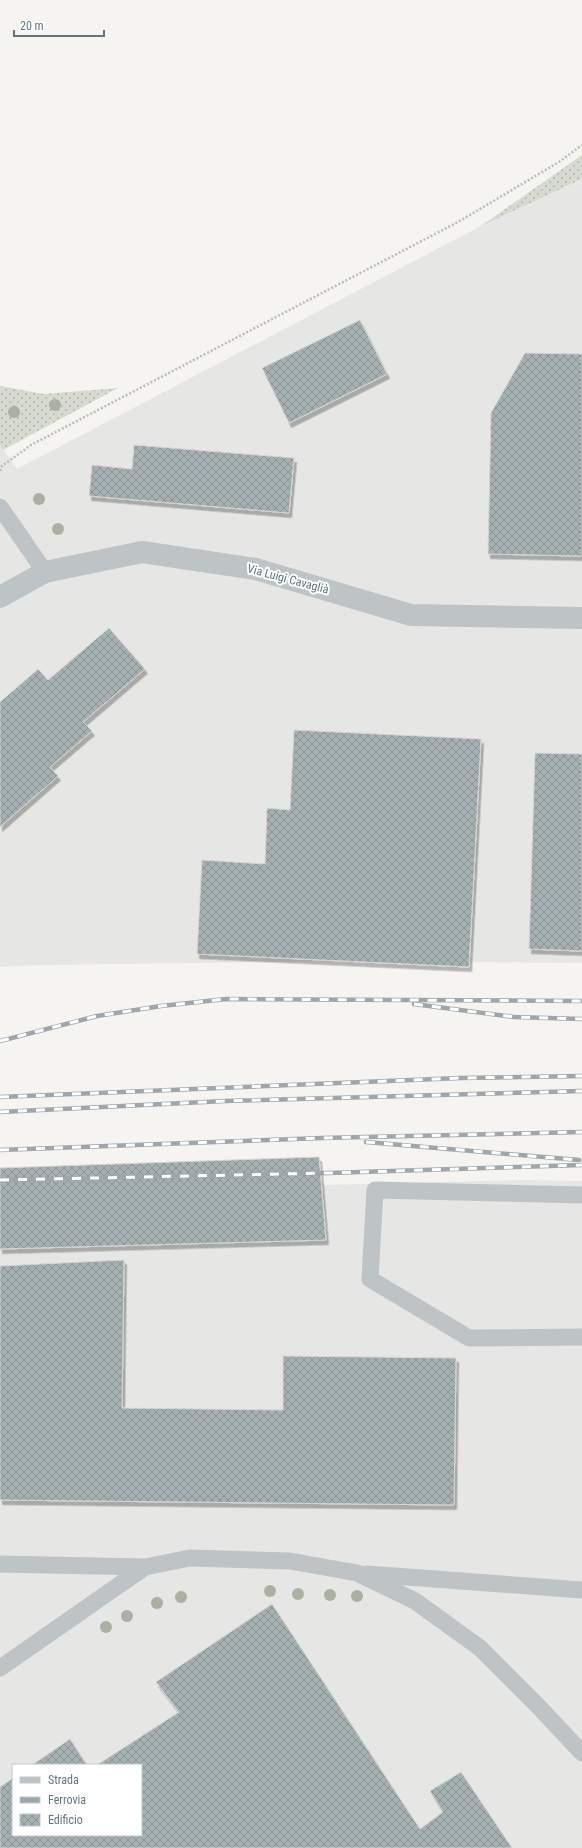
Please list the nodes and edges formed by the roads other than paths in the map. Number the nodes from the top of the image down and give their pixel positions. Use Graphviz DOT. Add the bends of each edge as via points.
graph roads {
  1 [pos="0,506"];
  2 [pos="45,572"];
  3 [pos="0,597"];
  4 [pos="582,618"];
  5 [pos="582,1195"];
  6 [pos="582,1337"];
  7 [pos="0,1564"];
  8 [pos="145,1568"];
  9 [pos="357,1573"];
  10 [pos="582,1590"];
  11 [pos="0,1668"];
  12 [pos="582,1753"];
  1 -- 2 [label="lane"];
  2 -- 3 [label="street, Via Luigi Cavaglià"];
  2 -- 4 [label="street, Via Luigi Cavaglià" via="142,552 256,569 411,615"];
  5 -- 6 [label="lane" via="375,1190 370,1279 469,1338"];
  7 -- 8 [label="lane"];
  8 -- 9 [label="lane" via="198,1558 290,1561"];
  8 -- 11 [label="lane"];
  9 -- 10 [label="lane"];
  9 -- 12 [label="lane" via="415,1601 480,1648"];
}
